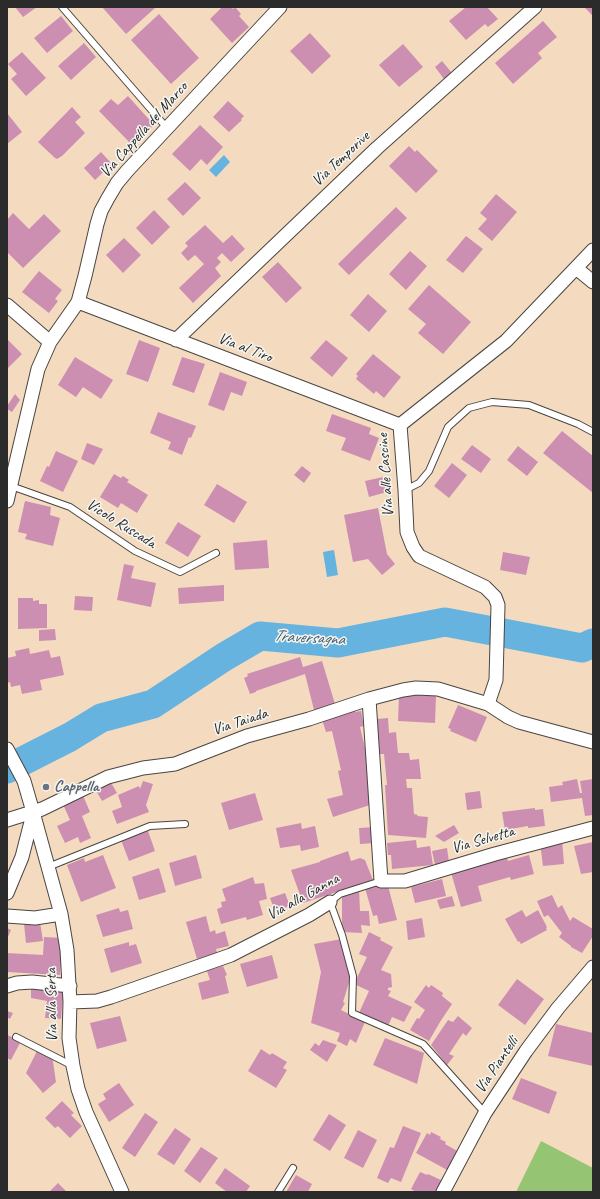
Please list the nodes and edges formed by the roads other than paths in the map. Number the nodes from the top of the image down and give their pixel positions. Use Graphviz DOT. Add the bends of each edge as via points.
graph roads {
  1 [pos="62,7"];
  2 [pos="280,7"];
  3 [pos="535,7"];
  4 [pos="167,128"];
  5 [pos="593,250"];
  6 [pos="576,268"];
  7 [pos="593,282"];
  8 [pos="78,302"];
  9 [pos="7,305"];
  10 [pos="176,340"];
  11 [pos="50,342"];
  12 [pos="400,425"];
  13 [pos="593,432"];
  14 [pos="11,486"];
  15 [pos="405,490"];
  16 [pos="7,501"];
  17 [pos="216,553"];
  18 [pos="369,699"];
  19 [pos="488,704"];
  20 [pos="593,742"];
  21 [pos="7,749"];
  22 [pos="33,812"];
  23 [pos="7,820"];
  24 [pos="185,824"];
  25 [pos="593,828"];
  26 [pos="48,868"];
  27 [pos="381,881"];
  28 [pos="7,893"];
  29 [pos="330,902"];
  30 [pos="61,914"];
  31 [pos="7,916"];
  32 [pos="593,967"];
  33 [pos="7,986"];
  34 [pos="70,986"];
  35 [pos="70,1002"];
  36 [pos="16,1037"];
  37 [pos="73,1066"];
  38 [pos="485,1113"];
  39 [pos="294,1168"];
  40 [pos="122,1192"];
  41 [pos="278,1192"];
  42 [pos="443,1192"];
  1 -- 4 [label="lane"];
  2 -- 4 [label="street, Via Cappella del Marco"];
  3 -- 10 [label="street, Via Temporive" via="377,148"];
  4 -- 8 [label="street, Via Cappella del Marco" via="117,184 101,211"];
  5 -- 6 [label="street, Via alle Cascine"];
  6 -- 7 [label="street"];
  6 -- 12 [label="street, Via alle Cascine" via="506,342"];
  8 -- 10 [label="street, Via al Tiro"];
  8 -- 11 [label="street, Via Cappella del Marco"];
  9 -- 11 [label="street"];
  10 -- 12 [label="street, Via al Tiro"];
  11 -- 14 [label="street, Via Cappella del Marco" via="40,361"];
  12 -- 15 [label="street, Via alle Cascine"];
  13 -- 15 [label="lane" via="530,405 492,402 470,408 448,427 429,471 419,483"];
  14 -- 16 [label="street, Via Cappella del Marco"];
  14 -- 17 [label="lane, Vicolo Ruscada" via="70,507 135,550 180,572"];
  15 -- 19 [label="street, Via alle Cascine" via="407,532 419,556 485,587 495,597 498,605 496,680"];
  18 -- 19 [label="street, Via Taiada" via="403,690 438,688"];
  18 -- 22 [label="street, Via Taiada" via="247,736 175,764 143,768 108,777"];
  18 -- 27 [label="street"];
  19 -- 20 [label="street, Via Taiada" via="519,722"];
  21 -- 22 [label="street, Via alla Serta" via="24,782"];
  22 -- 23 [label="street, Via Taiada"];
  22 -- 26 [label="street, Via alla Serta"];
  22 -- 28 [label="street" via="22,857"];
  24 -- 26 [label="lane" via="150,826"];
  25 -- 27 [label="street, Via Selvetta" via="405,881"];
  26 -- 30 [label="street, Via alla Serta"];
  27 -- 29 [label="lane, Via alla Ganna" via="340,894"];
  29 -- 35 [label="street, Via alla Ganna" via="231,955 98,1001"];
  29 -- 38 [label="lane" via="353,976 352,1013 423,1044"];
  30 -- 31 [label="street" via="35,918"];
  30 -- 34 [label="street, Via alla Serta"];
  32 -- 38 [label="street, Via Piantelli" via="526,1051"];
  33 -- 34 [label="street" via="32,982"];
  34 -- 35 [label="street, Via alla Serta"];
  35 -- 37 [label="street, Via alla Serta" via="69,1038"];
  36 -- 37 [label="lane"];
  37 -- 40 [label="street, Via alla Serta" via="86,1112"];
  38 -- 42 [label="street, Via Piantelli"];
  39 -- 41 [label="lane"];
}
